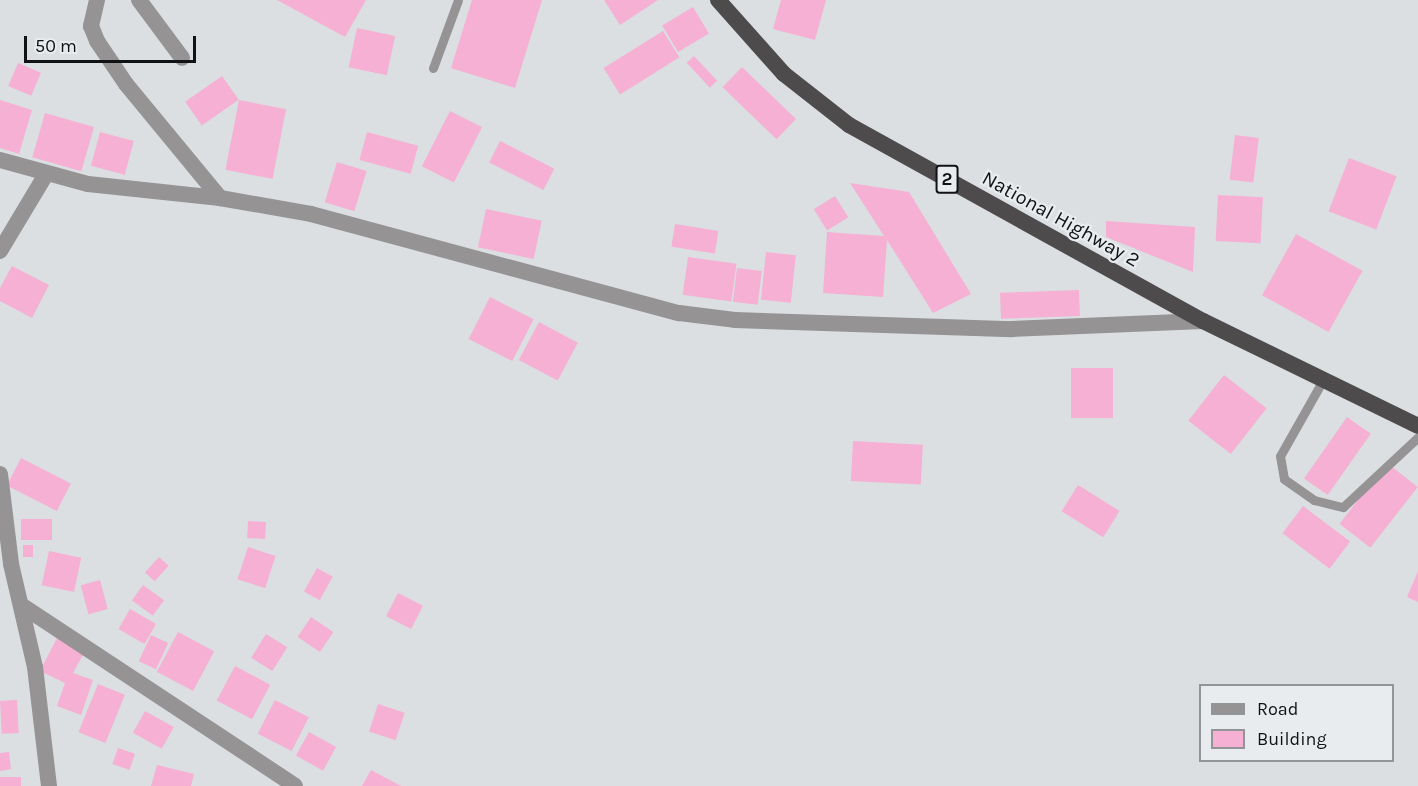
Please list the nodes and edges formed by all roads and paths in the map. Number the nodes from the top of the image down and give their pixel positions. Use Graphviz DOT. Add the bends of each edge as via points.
graph roads {
  1 [pos="97,0"];
  2 [pos="139,0"];
  3 [pos="458,0"];
  4 [pos="718,0"];
  5 [pos="182,58"];
  6 [pos="433,68"];
  7 [pos="0,160"];
  8 [pos="46,174"];
  9 [pos="220,198"];
  10 [pos="0,251"];
  11 [pos="1203,321"];
  12 [pos="1323,380"];
  13 [pos="1418,426"];
  14 [pos="1418,437"];
  15 [pos="0,474"];
  16 [pos="3,522"];
  17 [pos="21,605"];
  18 [pos="49,786"];
  19 [pos="295,786"];
  1 -- 9 [label="street" via="91,26 97,41 126,84"];
  2 -- 5 [label="street"];
  3 -- 6 [label="lane"];
  4 -- 11 [label="highway, National Highway 2 / 2" via="784,74 849,125"];
  7 -- 8 [label="street"];
  8 -- 9 [label="street" via="88,184"];
  8 -- 10 [label="street"];
  9 -- 11 [label="street" via="311,214 679,313 735,320 1012,329"];
  11 -- 12 [label="highway, National Highway 2 / 2"];
  12 -- 13 [label="highway, National Highway 2 / 2"];
  12 -- 14 [label="lane" via="1280,456 1284,479 1314,500 1343,507"];
  15 -- 16 [label="street"];
  16 -- 17 [label="street"];
  17 -- 18 [label="street" via="35,667"];
  17 -- 19 [label="street"];
}
